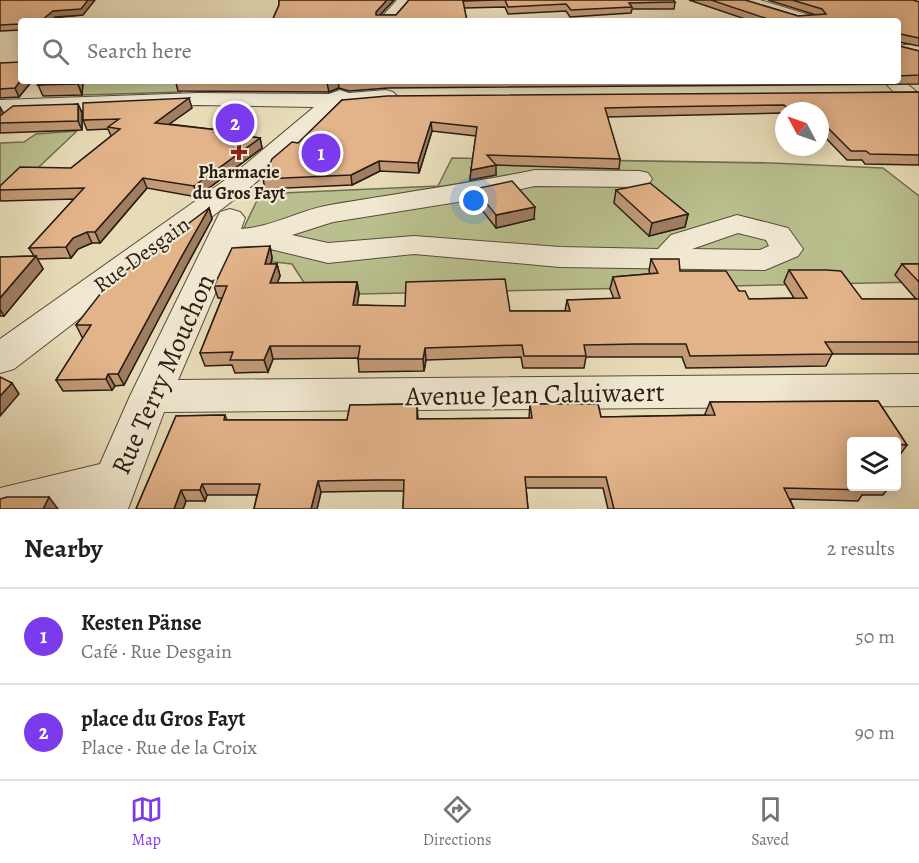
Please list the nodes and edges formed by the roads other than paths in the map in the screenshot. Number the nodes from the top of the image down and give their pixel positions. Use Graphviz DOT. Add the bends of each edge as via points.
graph roads {
  1 [pos="405,0"];
  2 [pos="744,0"];
  3 [pos="389,18"];
  4 [pos="803,18"];
  5 [pos="350,84"];
  6 [pos="411,96"];
  7 [pos="336,101"];
  8 [pos="0,107"];
  9 [pos="244,179"];
  10 [pos="639,179"];
  11 [pos="394,203"];
  12 [pos="241,238"];
  13 [pos="414,245"];
  14 [pos="667,258"];
  15 [pos="0,359"];
  16 [pos="919,390"];
  17 [pos="150,396"];
  18 [pos="110,495"];
  19 [pos="5,509"];
  1 -- 3 [label="street"];
  2 -- 4 [label="street"];
  5 -- 7 [label="street, Rue Desgain"];
  6 -- 7 [label="street"];
  7 -- 8 [label="street" via="198,99"];
  7 -- 9 [label="street, Rue Desgain"];
  9 -- 12 [label="street, Rue Terry Mouchon"];
  9 -- 15 [label="street, Rue Desgain"];
  10 -- 11 [label="street" via="535,178"];
  11 -- 12 [label="street" via="328,214"];
  11 -- 13 [label="street"];
  12 -- 13 [label="street" via="327,253"];
  12 -- 17 [label="street, Rue Terry Mouchon"];
  13 -- 14 [label="street" via="560,257"];
  16 -- 17 [label="street, Avenue Jean Caluiwaert"];
  17 -- 18 [label="street, Rue Terry Mouchon"];
  18 -- 19 [label="street"];
}
